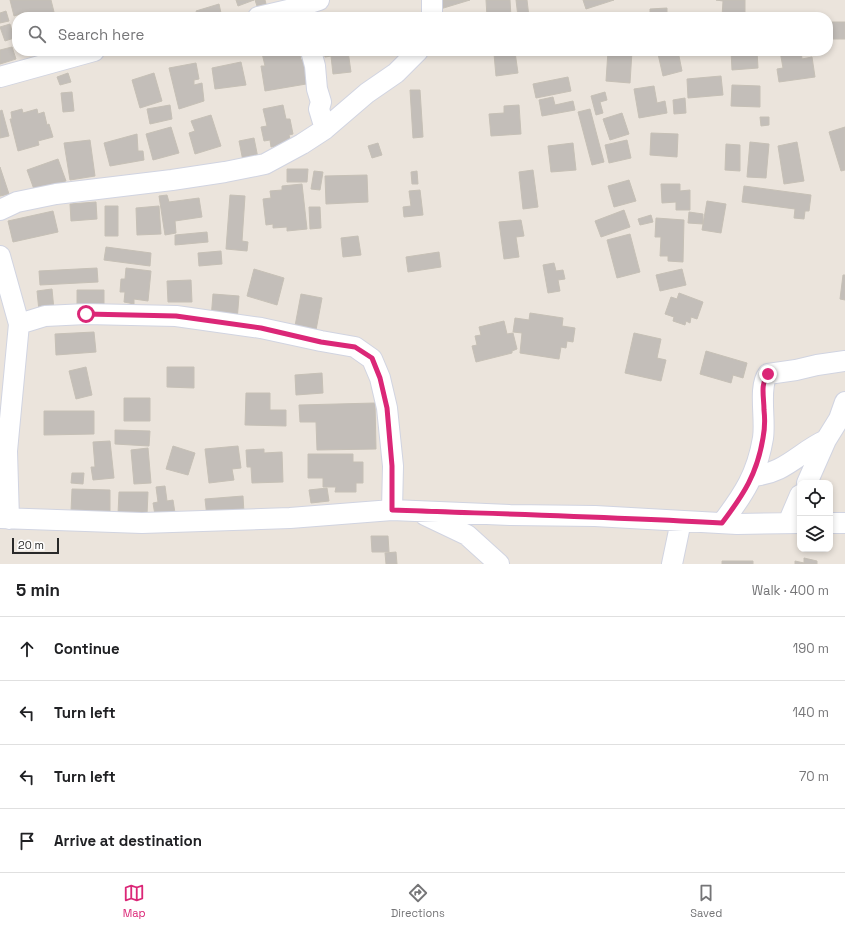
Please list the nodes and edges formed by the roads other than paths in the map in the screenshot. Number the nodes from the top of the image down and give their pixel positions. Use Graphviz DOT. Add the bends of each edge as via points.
graph roads {
  1 [pos="320,0"];
  2 [pos="432,0"];
  3 [pos="296,12"];
  4 [pos="432,12"];
  5 [pos="76,56"];
  6 [pos="312,56"];
  7 [pos="413,56"];
  8 [pos="0,77"];
  9 [pos="325,129"];
  10 [pos="0,210"];
  11 [pos="0,256"];
  12 [pos="20,324"];
  13 [pos="845,361"];
  14 [pos="845,402"];
  15 [pos="826,440"];
  16 [pos="752,476"];
  17 [pos="808,480"];
  18 [pos="797,509"];
  19 [pos="392,510"];
  20 [pos="416,511"];
  21 [pos="4,518"];
  22 [pos="680,520"];
  23 [pos="722,523"];
  24 [pos="794,523"];
  25 [pos="833,523"];
  26 [pos="845,523"];
  27 [pos="499,564"];
  28 [pos="672,564"];
  1 -- 3 [label="street"];
  2 -- 4 [label="street"];
  5 -- 8 [label="street"];
  6 -- 9 [label="street" via="321,102 319,109"];
  7 -- 9 [label="street" via="396,73 367,93"];
  9 -- 10 [label="street" via="265,164 172,180 56,194 17,202"];
  11 -- 12 [label="street"];
  12 -- 19 [label="street" via="45,316 176,316 261,328 355,347 372,358 387,408 392,466"];
  12 -- 21 [label="street" via="7,452"];
  13 -- 16 [label="street" via="768,374 763,387 763,438"];
  14 -- 15 [label="street" via="839,419"];
  15 -- 16 [label="street" via="810,447 786,466 764,475"];
  15 -- 17 [label="street"];
  16 -- 23 [label="street" via="741,497"];
  18 -- 24 [label="street"];
  19 -- 20 [label="street"];
  19 -- 21 [label="street" via="290,518 142,523"];
  20 -- 22 [label="street"];
  20 -- 27 [label="street" via="467,535"];
  22 -- 23 [label="street"];
  22 -- 28 [label="street"];
  23 -- 24 [label="street"];
  25 -- 26 [label="street"];
}
